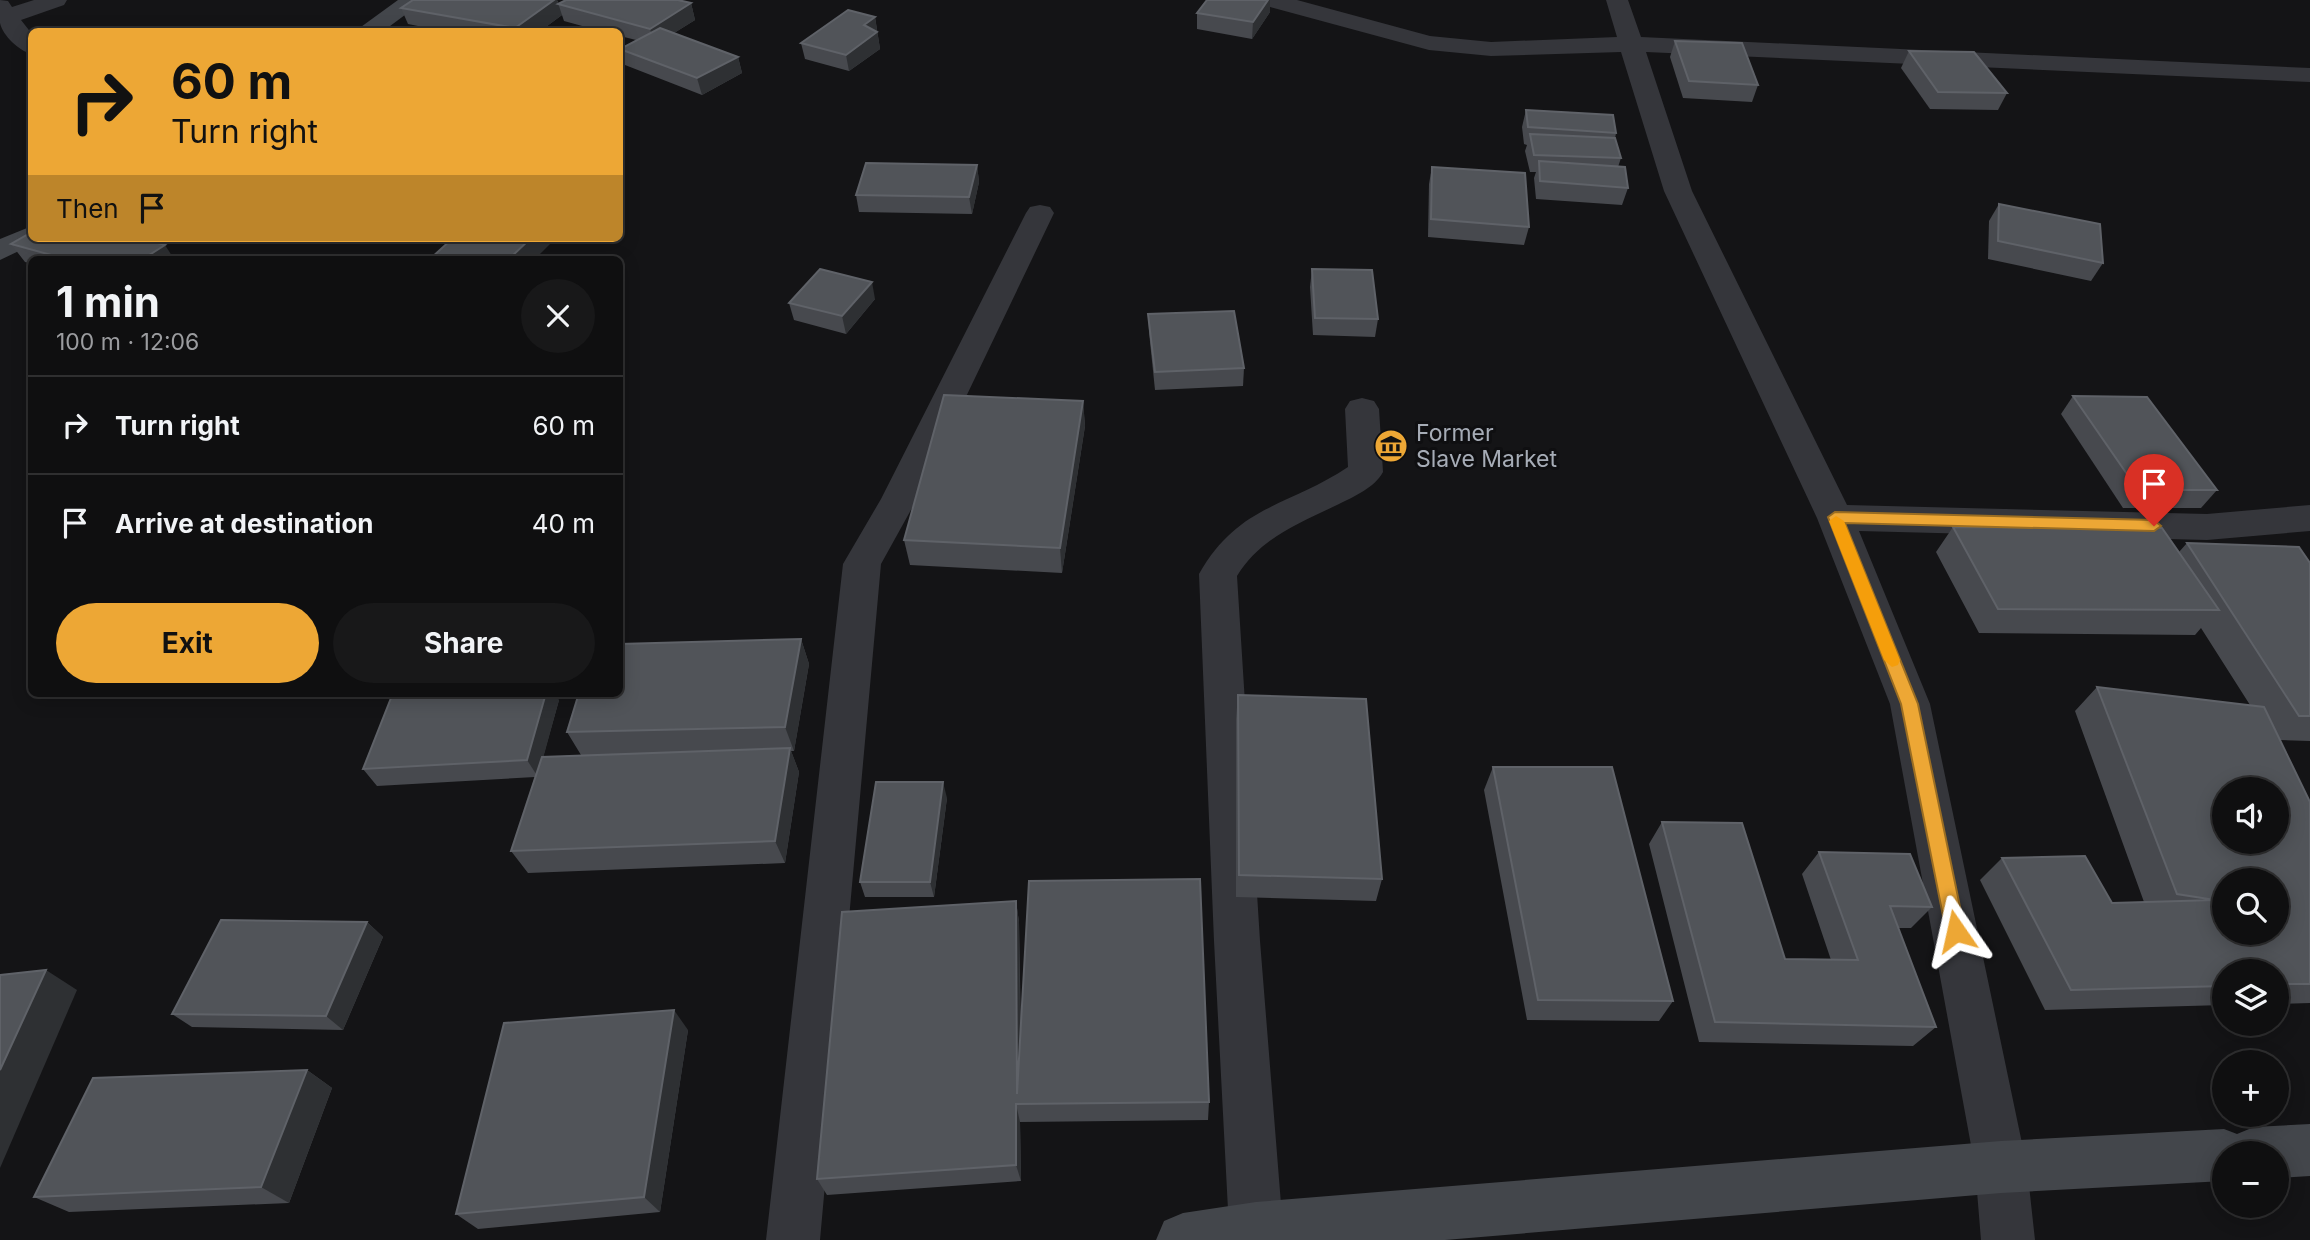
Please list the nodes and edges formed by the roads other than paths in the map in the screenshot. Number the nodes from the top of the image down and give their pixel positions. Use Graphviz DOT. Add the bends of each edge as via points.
graph roads {
  1 [pos="56,0"];
  2 [pos="414,0"];
  3 [pos="1271,0"];
  4 [pos="1617,0"];
  5 [pos="4,12"];
  6 [pos="371,28"];
  7 [pos="28,43"];
  8 [pos="1633,44"];
  9 [pos="2310,75"];
  10 [pos="1040,213"];
  11 [pos="28,236"];
  12 [pos="0,251"];
  13 [pos="1362,409"];
  14 [pos="1835,517"];
  15 [pos="2310,518"];
  16 [pos="2310,1150"];
  17 [pos="2289,1151"];
  18 [pos="2212,1156"];
  19 [pos="2001,1167"];
  20 [pos="1256,1229"];
  21 [pos="793,1240"];
  22 [pos="1183,1240"];
  23 [pos="2007,1240"];
  1 -- 5 [label="street"];
  2 -- 6 [label="street"];
  3 -- 8 [label="street" via="1429,43 1491,49"];
  4 -- 8 [label="street"];
  5 -- 7 [label="street"];
  8 -- 9 [label="street"];
  8 -- 14 [label="street" via="1678,191"];
  10 -- 21 [label="street" via="899,499 862,564"];
  11 -- 12 [label="street"];
  13 -- 20 [label="street" via="1366,472 1345,488 1244,540 1218,575"];
  14 -- 15 [label="street" via="2207,527"];
  14 -- 19 [label="street" via="1909,704"];
  16 -- 17 [label="street"];
  18 -- 19 [label="street"];
  19 -- 20 [label="street"];
  19 -- 23 [label="street"];
  20 -- 22 [label="street"];
}
